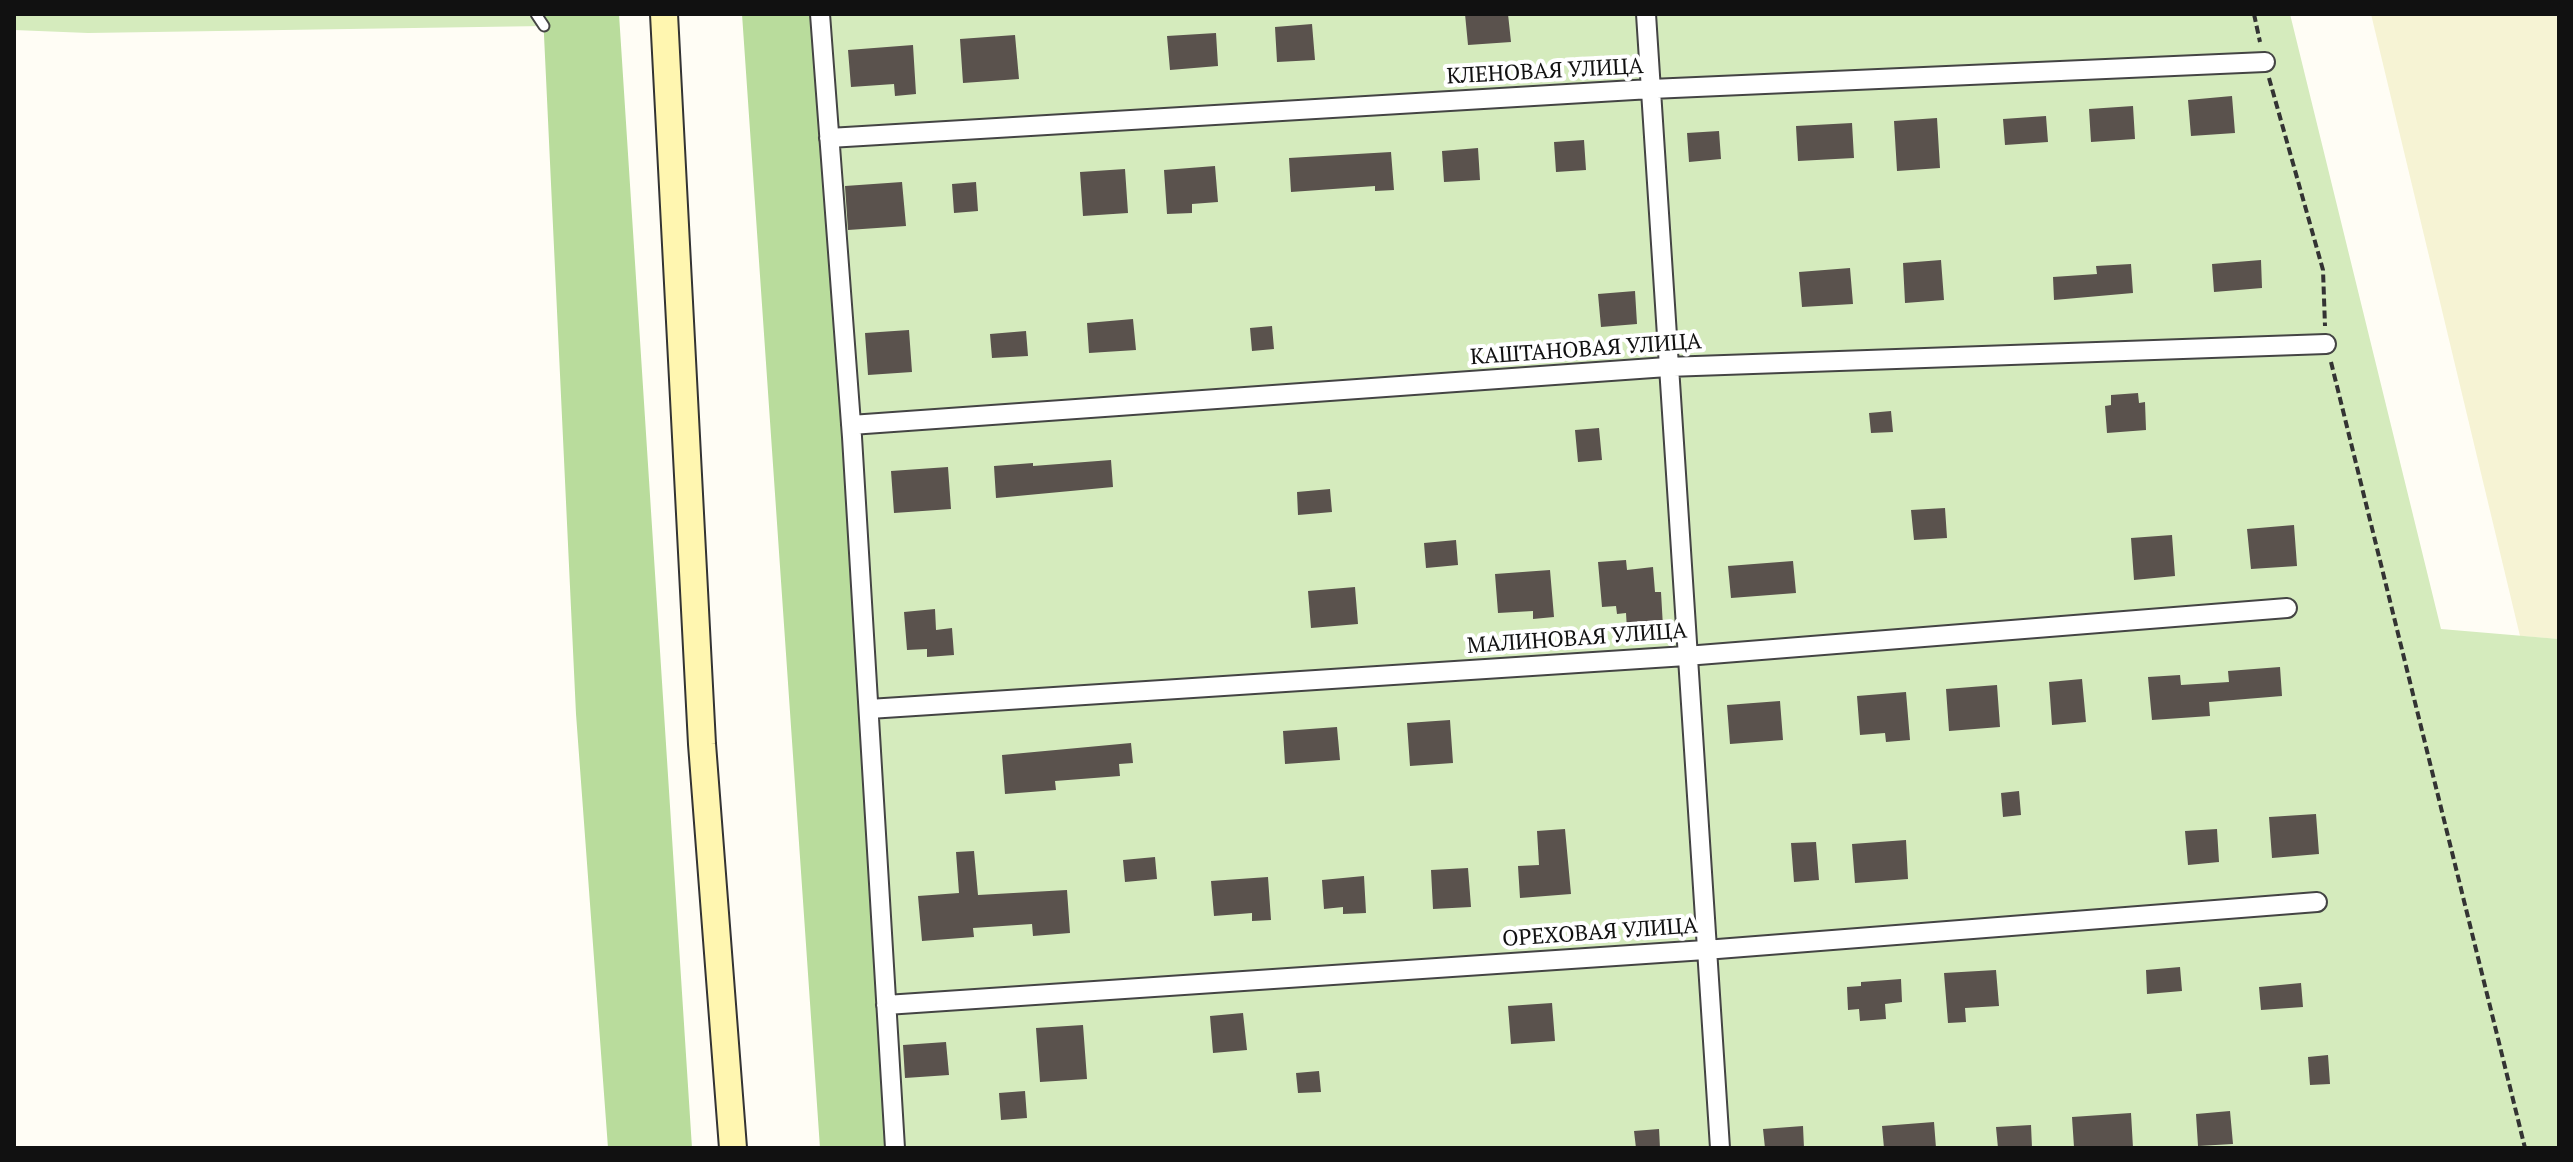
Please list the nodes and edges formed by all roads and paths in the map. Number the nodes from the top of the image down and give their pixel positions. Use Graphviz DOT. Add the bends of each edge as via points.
graph roads {
  1 [pos="536,14"];
  2 [pos="664,14"];
  3 [pos="820,14"];
  4 [pos="1646,14"];
  5 [pos="2254,14"];
  6 [pos="544,26"];
  7 [pos="2265,62"];
  8 [pos="1651,89"];
  9 [pos="829,138"];
  10 [pos="2326,344"];
  11 [pos="1667,367"];
  12 [pos="851,425"];
  13 [pos="2287,608"];
  14 [pos="1686,656"];
  15 [pos="869,709"];
  16 [pos="2317,902"];
  17 [pos="1705,950"];
  18 [pos="886,1005"];
  19 [pos="733,1148"];
  20 [pos="895,1148"];
  21 [pos="1720,1148"];
  22 [pos="2525,1148"];
  1 -- 6 [label="lane"];
  2 -- 19 [label="street" via="702,744"];
  3 -- 9 [label="street"];
  4 -- 8 [label="street"];
  5 -- 7 [label="path"];
  7 -- 8 [label="street, КЛЕНОВАЯ УЛИЦА"];
  7 -- 10 [label="path" via="2323,270"];
  8 -- 9 [label="street, КЛЕНОВАЯ УЛИЦА"];
  8 -- 11 [label="street"];
  9 -- 12 [label="street"];
  10 -- 11 [label="street, КАШТАНОВАЯ УЛИЦА"];
  10 -- 22 [label="path"];
  11 -- 12 [label="street, КАШТАНОВАЯ УЛИЦА"];
  11 -- 14 [label="street"];
  12 -- 15 [label="street"];
  13 -- 14 [label="street, МАЛИНОВАЯ УЛИЦА"];
  14 -- 15 [label="street, МАЛИНОВАЯ УЛИЦА"];
  14 -- 17 [label="street"];
  15 -- 18 [label="street"];
  16 -- 17 [label="street, ОРЕХОВАЯ УЛИЦА"];
  17 -- 18 [label="street, ОРЕХОВАЯ УЛИЦА"];
  17 -- 21 [label="street"];
  18 -- 20 [label="street"];
}
